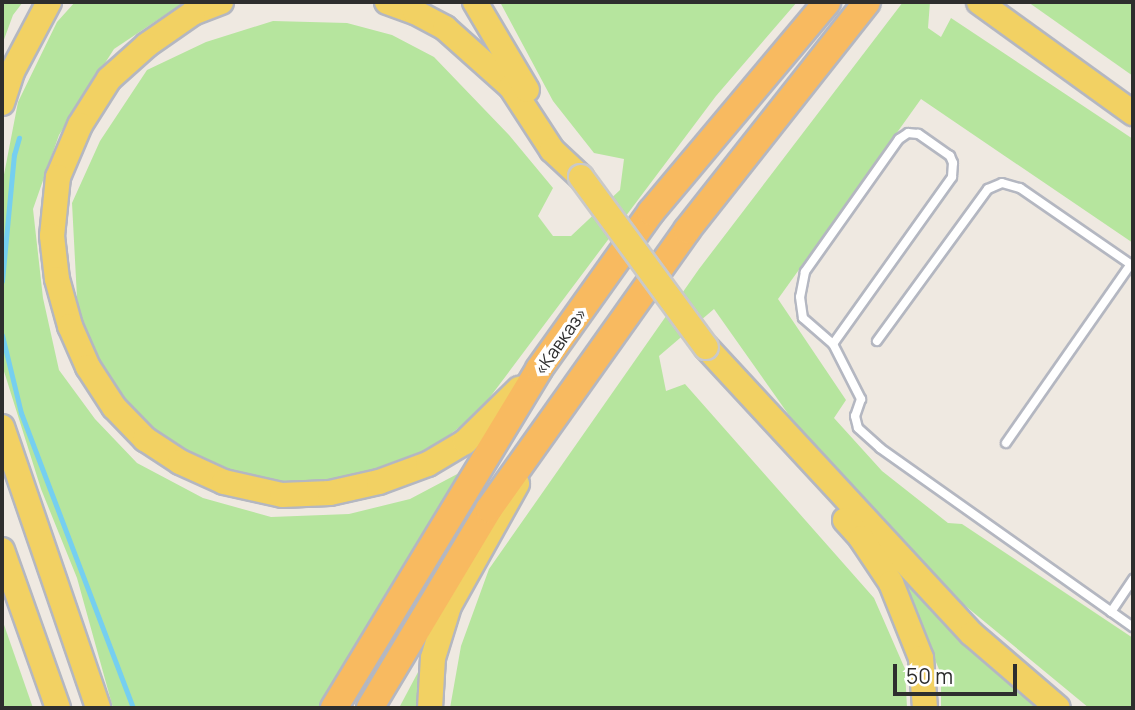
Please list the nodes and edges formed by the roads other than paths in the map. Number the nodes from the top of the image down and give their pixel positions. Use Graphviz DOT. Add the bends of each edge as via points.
graph roads {
  1 [pos="49,2"];
  2 [pos="221,2"];
  3 [pos="387,2"];
  4 [pos="475,2"];
  5 [pos="827,2"];
  6 [pos="867,2"];
  7 [pos="979,2"];
  8 [pos="2,103"];
  9 [pos="1133,113"];
  10 [pos="581,177"];
  11 [pos="1132,265"];
  12 [pos="877,341"];
  13 [pos="833,344"];
  14 [pos="539,369"];
  15 [pos="741,387"];
  16 [pos="2,427"];
  17 [pos="1006,443"];
  18 [pos="537,444"];
  19 [pos="2,550"];
  20 [pos="1133,579"];
  21 [pos="1111,612"];
  22 [pos="1133,627"];
  23 [pos="58,708"];
  24 [pos="98,708"];
  25 [pos="334,708"];
  26 [pos="370,708"];
  27 [pos="430,708"];
  28 [pos="925,708"];
  29 [pos="1058,708"];
  1 -- 8 [label="main road" via="12,72"];
  2 -- 14 [label="main road" via="193,13 147,45 110,79 80,125 58,177 52,236 57,279 88,367 114,407 145,439 224,482 282,495 330,493 428,464 481,427"];
  3 -- 10 [label="main road" via="445,28 511,87 552,150"];
  4 -- 10 [label="main road"];
  5 -- 14 [label="highway, «Кавказ»" via="651,212"];
  6 -- 18 [label="highway" via="687,230"];
  7 -- 9 [label="main road"];
  10 -- 15 [label="main road, bridge" via="706,347"];
  11 -- 12 [label="lane" via="1020,188 1002,183 988,189"];
  11 -- 17 [label="lane"];
  13 -- 13 [label="lane" via="803,318 800,297 805,272 899,139 918,134 950,156 952,177"];
  13 -- 21 [label="lane" via="861,399 855,416 858,428"];
  14 -- 25 [label="highway, «Кавказ»"];
  15 -- 28 [label="main road" via="762,428 861,538 891,583 921,658"];
  15 -- 29 [label="main road" via="972,634"];
  16 -- 24 [label="main road"];
  18 -- 26 [label="highway" via="489,509"];
  18 -- 27 [label="main road" via="449,606 433,658"];
  19 -- 23 [label="main road"];
  20 -- 21 [label="lane"];
  21 -- 22 [label="lane"];
}
